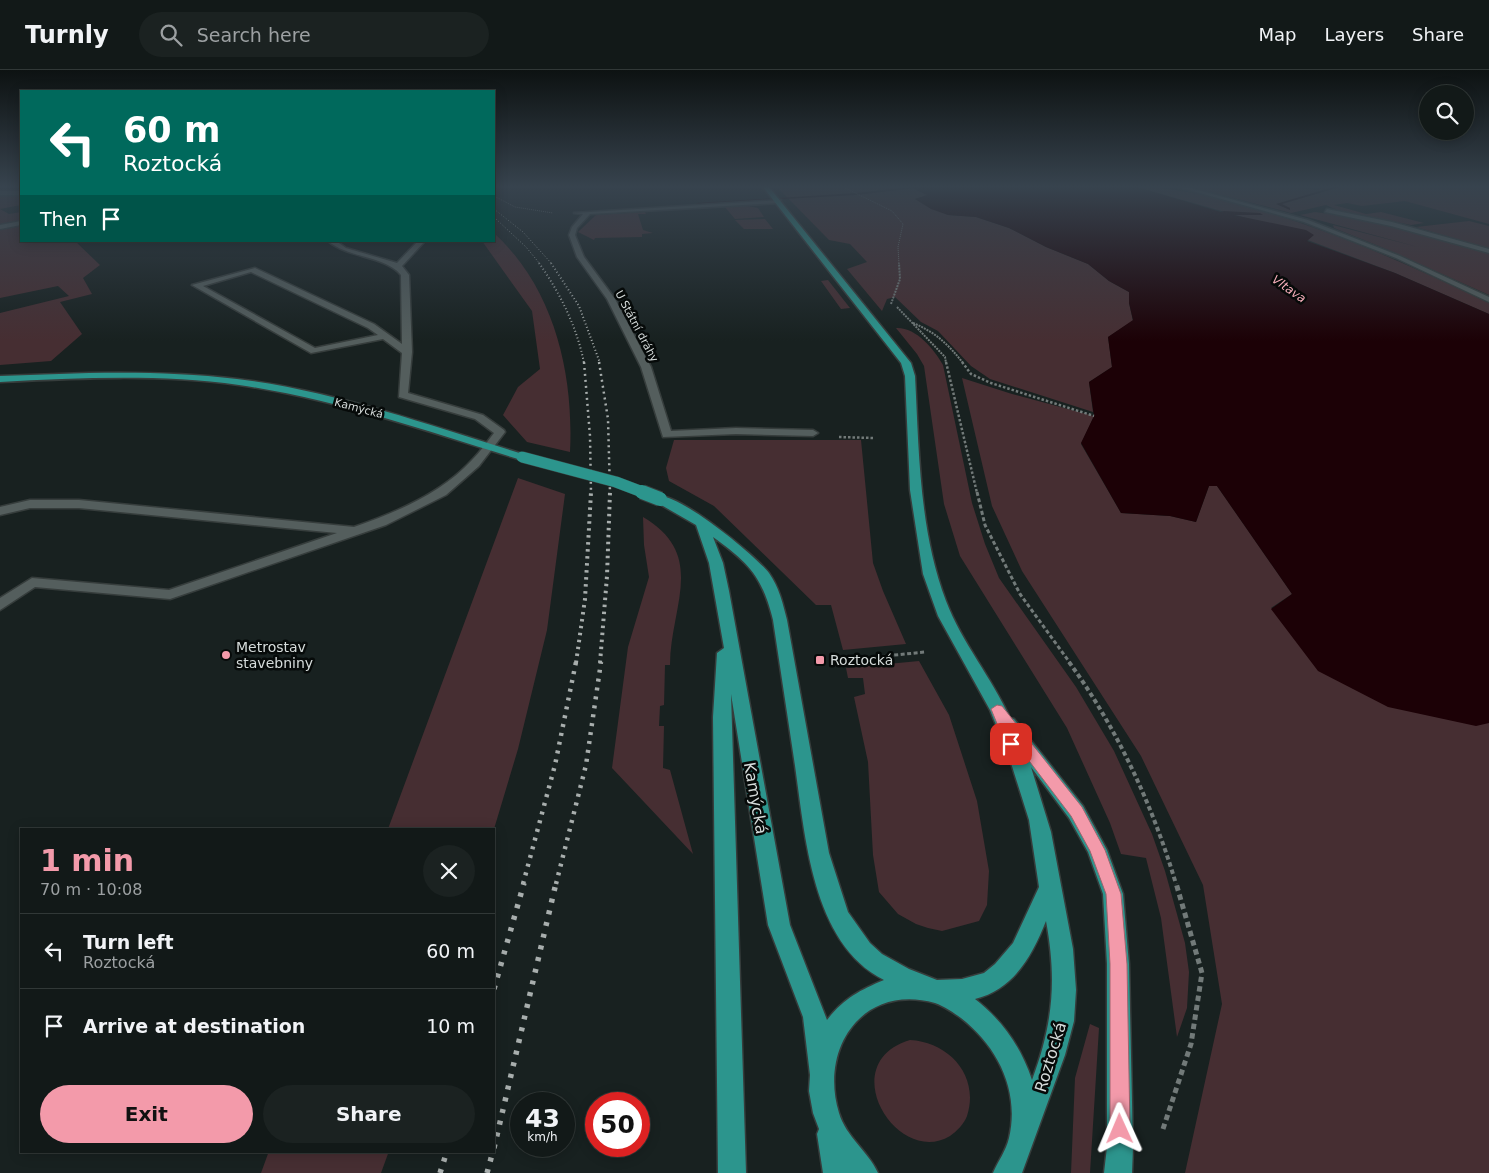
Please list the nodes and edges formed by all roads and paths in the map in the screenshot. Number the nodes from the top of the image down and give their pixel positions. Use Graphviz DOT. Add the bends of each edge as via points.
graph roads {
  1 [pos="574,238"];
  2 [pos="808,238"];
  3 [pos="900,238"];
  4 [pos="1351,238"];
  5 [pos="1444,238"];
  6 [pos="333,242"];
  7 [pos="421,242"];
  8 [pos="1489,251"];
  9 [pos="398,266"];
  10 [pos="1489,300"];
  11 [pos="911,322"];
  12 [pos="385,336"];
  13 [pos="407,352"];
  14 [pos="0,379"];
  15 [pos="1094,416"];
  16 [pos="813,433"];
  17 [pos="841,437"];
  18 [pos="873,438"];
  19 [pos="489,447"];
  20 [pos="0,511"];
  21 [pos="701,521"];
  22 [pos="356,530"];
  23 [pos="0,605"];
  24 [pos="727,621"];
  25 [pos="925,652"];
  26 [pos="836,661"];
  27 [pos="997,709"];
  28 [pos="1050,886"];
  29 [pos="932,991"];
  30 [pos="821,1072"];
  31 [pos="825,1108"];
  32 [pos="1163,1129"];
  33 [pos="1023,1138"];
  34 [pos="732,1173"];
  35 [pos="837,1173"];
  36 [pos="864,1173"];
  37 [pos="1007,1173"];
  38 [pos="1118,1173"];
  1 -- 16 [label="street, U Státní dráhy" via="582,257 611,299 646,367 667,435 736,431"];
  2 -- 27 [label="main road, Roztocká" via="906,363 910,376 920,523 928,563 939,601 959,646"];
  3 -- 11 [label="path" via="900,279 891,302"];
  4 -- 10 [label="street"];
  5 -- 8 [label="street"];
  6 -- 9 [label="street" via="344,249"];
  7 -- 9 [label="street"];
  9 -- 13 [label="street" via="405,275"];
  11 -- 15 [label="path" via="930,330 947,343 971,374 992,384"];
  11 -- 32 [label="path" via="945,357 985,525 1020,594 1095,697 1139,783 1172,872 1202,973 1191,1044"];
  12 -- 12 [label="street" via="314,351 196,285 252,270 371,326"];
  12 -- 13 [label="street"];
  13 -- 19 [label="street" via="403,395 479,417 500,432"];
  14 -- 19 [label="main road, Kamýcká" via="170,375 238,382 302,393 370,410"];
  17 -- 18 [label="path"];
  19 -- 21 [label="main road, Kamýcká, bridge" via="616,482 660,498"];
  19 -- 22 [label="street" via="475,464 442,492 381,522"];
  20 -- 22 [label="street" via="30,504 79,504"];
  21 -- 24 [label="main road, Kamýcká" via="716,563"];
  21 -- 29 [label="main road, Kamýcká" via="750,561 764,576 775,596 817,840 829,892 840,918 850,937 885,970"];
  22 -- 23 [label="street" via="170,596 32,582"];
  24 -- 30 [label="main road, Kamýcká" via="779,925 815,1016"];
  24 -- 34 [label="main road" via="722,717"];
  25 -- 26 [label="path"];
  27 -- 28 [label="main road, Roztocká" via="1032,796"];
  27 -- 38 [label="main road" via="1076,812 1097,850 1114,894 1118,964"];
  28 -- 29 [label="main road" via="1024,947 1009,967 991,982"];
  28 -- 33 [label="main road, Roztocká" via="1063,953 1064,1006 1057,1044"];
  29 -- 30 [label="main road, Kamýcká" via="889,989 860,1002 848,1011 830,1036"];
  29 -- 33 [label="main road, Kamýcká" via="972,1011 1008,1053 1023,1094"];
  30 -- 31 [label="main road, Kamýcká"];
  31 -- 35 [label="main road"];
  31 -- 36 [label="main road, Kamýcká" via="833,1132 846,1154"];
  33 -- 37 [label="main road, Kamýcká"];
}
